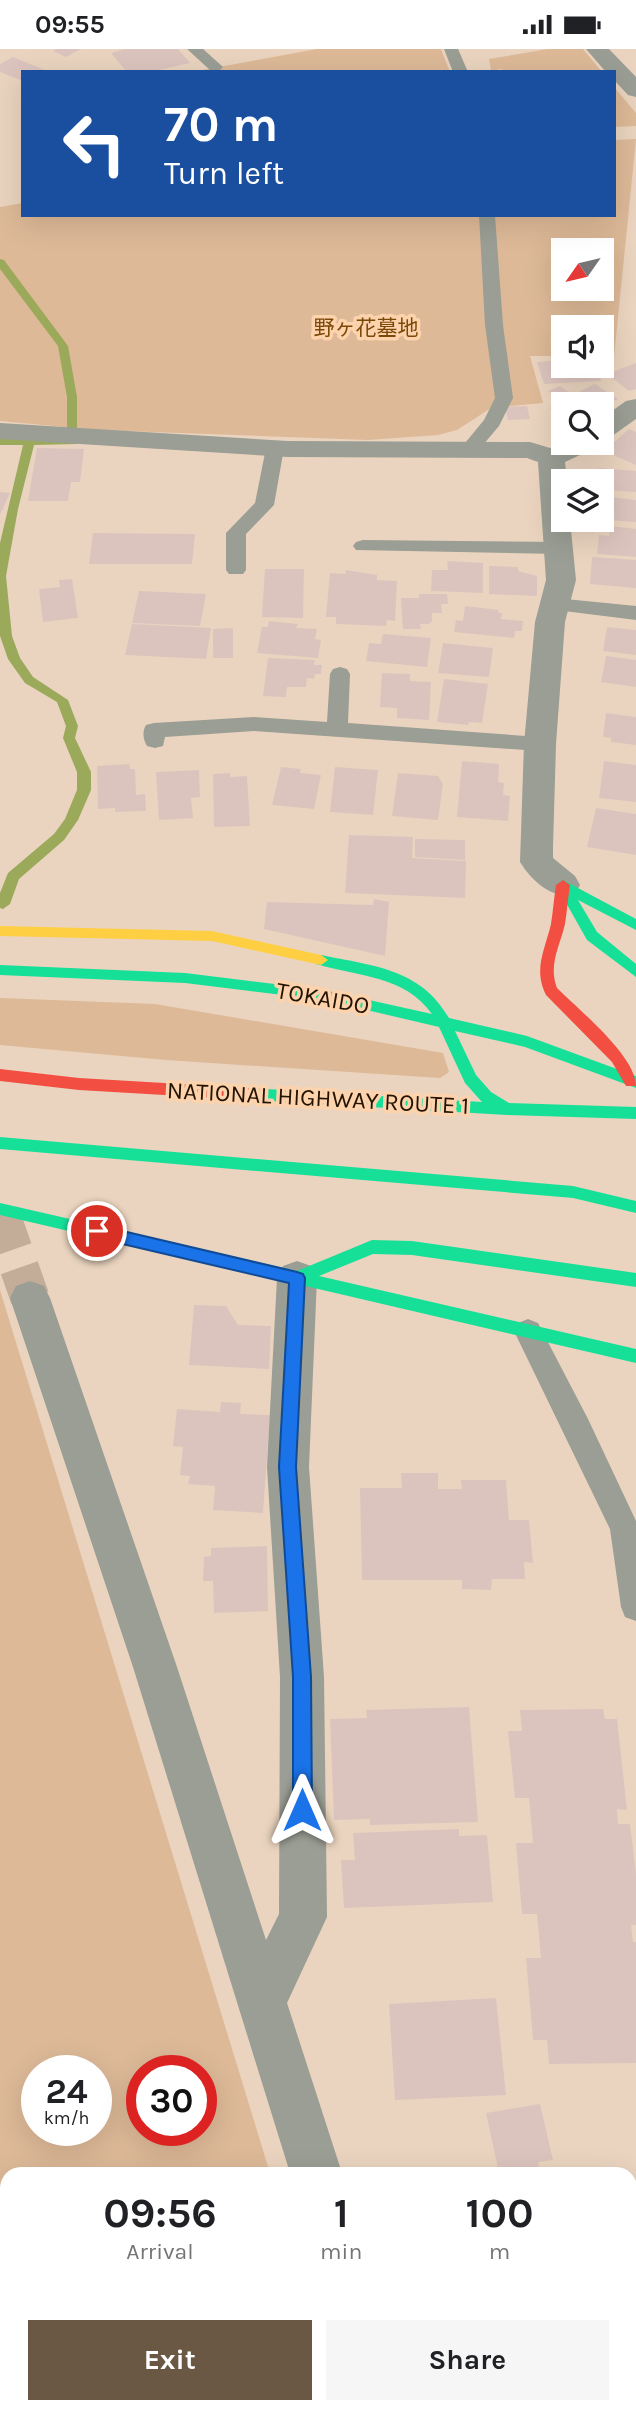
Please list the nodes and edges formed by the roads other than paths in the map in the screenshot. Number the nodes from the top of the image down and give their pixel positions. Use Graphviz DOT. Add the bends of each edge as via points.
graph roads {
  1 [pos="194,49"];
  2 [pos="451,49"];
  3 [pos="597,49"];
  4 [pos="215,68"];
  5 [pos="460,70"];
  6 [pos="636,90"];
  7 [pos="487,217"];
  8 [pos="636,407"];
  9 [pos="614,422"];
  10 [pos="0,431"];
  11 [pos="470,447"];
  12 [pos="275,448"];
  13 [pos="559,455"];
  14 [pos="551,459"];
  15 [pos="363,546"];
  16 [pos="558,548"];
  17 [pos="236,570"];
  18 [pos="555,604"];
  19 [pos="636,613"];
  20 [pos="341,674"];
  21 [pos="337,730"];
  22 [pos="155,741"];
  23 [pos="540,744"];
  24 [pos="563,885"];
  25 [pos="636,925"];
  26 [pos="0,931"];
  27 [pos="0,970"];
  28 [pos="636,972"];
  29 [pos="0,1075"];
  30 [pos="636,1082"];
  31 [pos="636,1090"];
  32 [pos="507,1109"];
  33 [pos="630,1113"];
  34 [pos="0,1143"];
  35 [pos="636,1190"];
  36 [pos="572,1192"];
  37 [pos="636,1207"];
  38 [pos="0,1209"];
  39 [pos="297,1278"];
  40 [pos="636,1280"];
  41 [pos="30,1298"];
  42 [pos="528,1331"];
  43 [pos="636,1356"];
  44 [pos="636,1607"];
  45 [pos="262,2001"];
  46 [pos="314,2167"];
  1 -- 4 [label="lane"];
  2 -- 5 [label="lane"];
  3 -- 6 [label="street"];
  7 -- 11 [label="lane" via="504,398 492,422"];
  8 -- 9 [label="street"];
  10 -- 12 [label="street"];
  11 -- 12 [label="street"];
  11 -- 14 [label="street" via="530,450"];
  12 -- 17 [label="lane" via="264,505 236,533"];
  13 -- 14 [label="street"];
  14 -- 16 [label="street"];
  15 -- 16 [label="lane"];
  16 -- 18 [label="street" via="561,580"];
  18 -- 19 [label="lane"];
  18 -- 23 [label="street"];
  20 -- 21 [label="lane"];
  21 -- 22 [label="lane" via="241,725 154,730"];
  21 -- 23 [label="lane"];
  23 -- 24 [label="street" via="537,862"];
  24 -- 25 [label="highway"];
  24 -- 28 [label="highway" via="592,936"];
  24 -- 31 [label="highway" via="555,934 544,959 544,978 551,991 617,1058"];
  26 -- 32 [label="highway" via="212,936 380,973 415,986 437,1008 480,1092"];
  27 -- 30 [label="highway, TOKAIDO" via="185,978 324,995 527,1042"];
  29 -- 32 [label="highway, NATIONAL HIGHWAY ROUTE 1" via="79,1084"];
  31 -- 33 [label="highway"];
  32 -- 33 [label="highway, NATIONAL HIGHWAY ROUTE 1"];
  34 -- 36 [label="highway"];
  35 -- 36 [label="highway"];
  36 -- 37 [label="highway"];
  38 -- 39 [label="highway"];
  39 -- 40 [label="highway" via="372,1247 412,1248"];
  39 -- 42 [label="highway"];
  39 -- 45 [label="street" via="288,1467 302,1677 303,1917"];
  41 -- 45 [label="street"];
  42 -- 43 [label="highway"];
  42 -- 44 [label="lane" via="625,1529"];
  45 -- 46 [label="street"];
}
